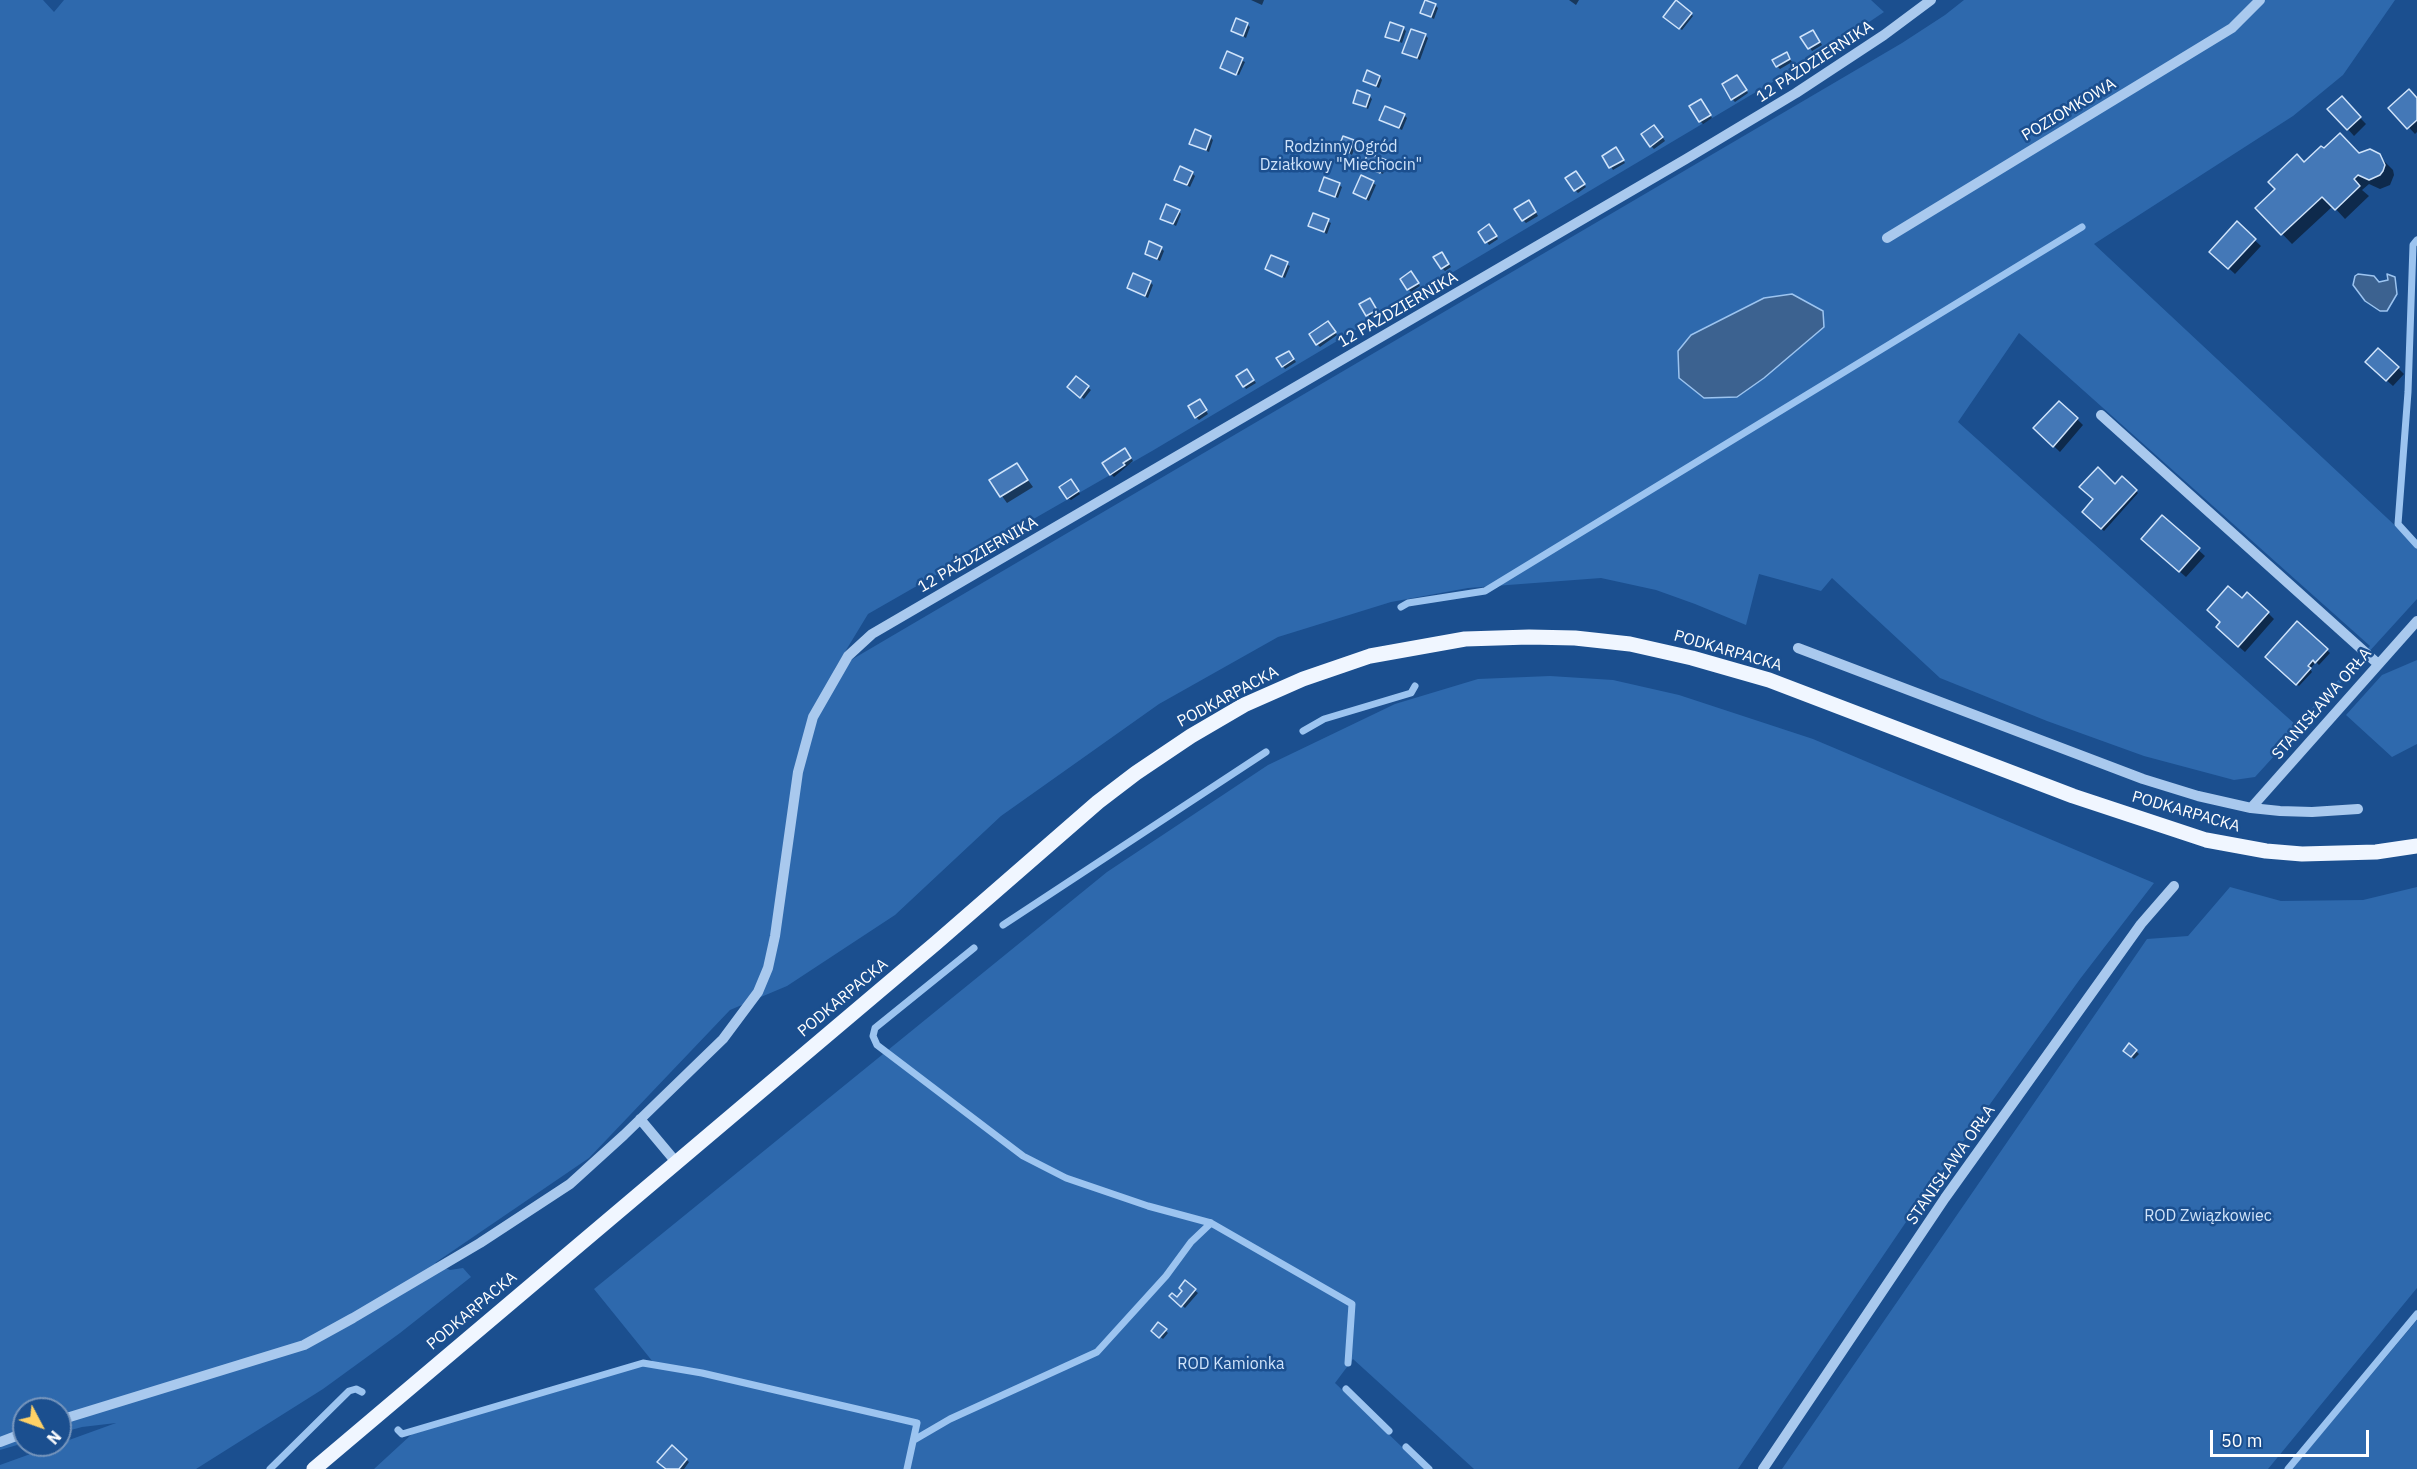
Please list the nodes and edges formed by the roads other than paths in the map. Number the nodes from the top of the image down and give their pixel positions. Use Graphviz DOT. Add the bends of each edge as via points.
graph roads {
  1 [pos="1931,0"];
  2 [pos="2260,0"];
  3 [pos="1887,238"];
  4 [pos="2101,415"];
  5 [pos="2417,621"];
  6 [pos="1798,648"];
  7 [pos="2378,663"];
  8 [pos="2251,808"];
  9 [pos="2358,809"];
  10 [pos="2417,846"];
  11 [pos="2174,886"];
  12 [pos="640,1119"];
  13 [pos="676,1162"];
  14 [pos="72,1416"];
  15 [pos="314,1469"];
  16 [pos="1763,1469"];
  1 -- 12 [label="street, 12 PAŹDZIERNIKA" via="1806,86 1696,153 872,634 848,656 813,717 798,772 775,936 758,992 723,1039"];
  2 -- 3 [label="street, POZIOMKOWA" via="2232,28"];
  4 -- 7 [label="street"];
  5 -- 7 [label="street, STANISŁAWA ORŁA"];
  6 -- 8 [label="street" via="2143,779"];
  7 -- 8 [label="street, STANISŁAWA ORŁA"];
  8 -- 9 [label="street" via="2312,812"];
  10 -- 13 [label="main road, PODKARPACKA" via="2376,852 2302,854 2206,840 2073,796 1769,680 1630,644 1528,637 1423,645 1370,656 1263,695 1136,773"];
  11 -- 16 [label="street, STANISŁAWA ORŁA" via="2141,924 1945,1198"];
  12 -- 13 [label="street"];
  12 -- 14 [label="street, 12 PAŹDZIERNIKA" via="570,1184 480,1243 304,1345"];
  13 -- 15 [label="main road, PODKARPACKA"];
}
